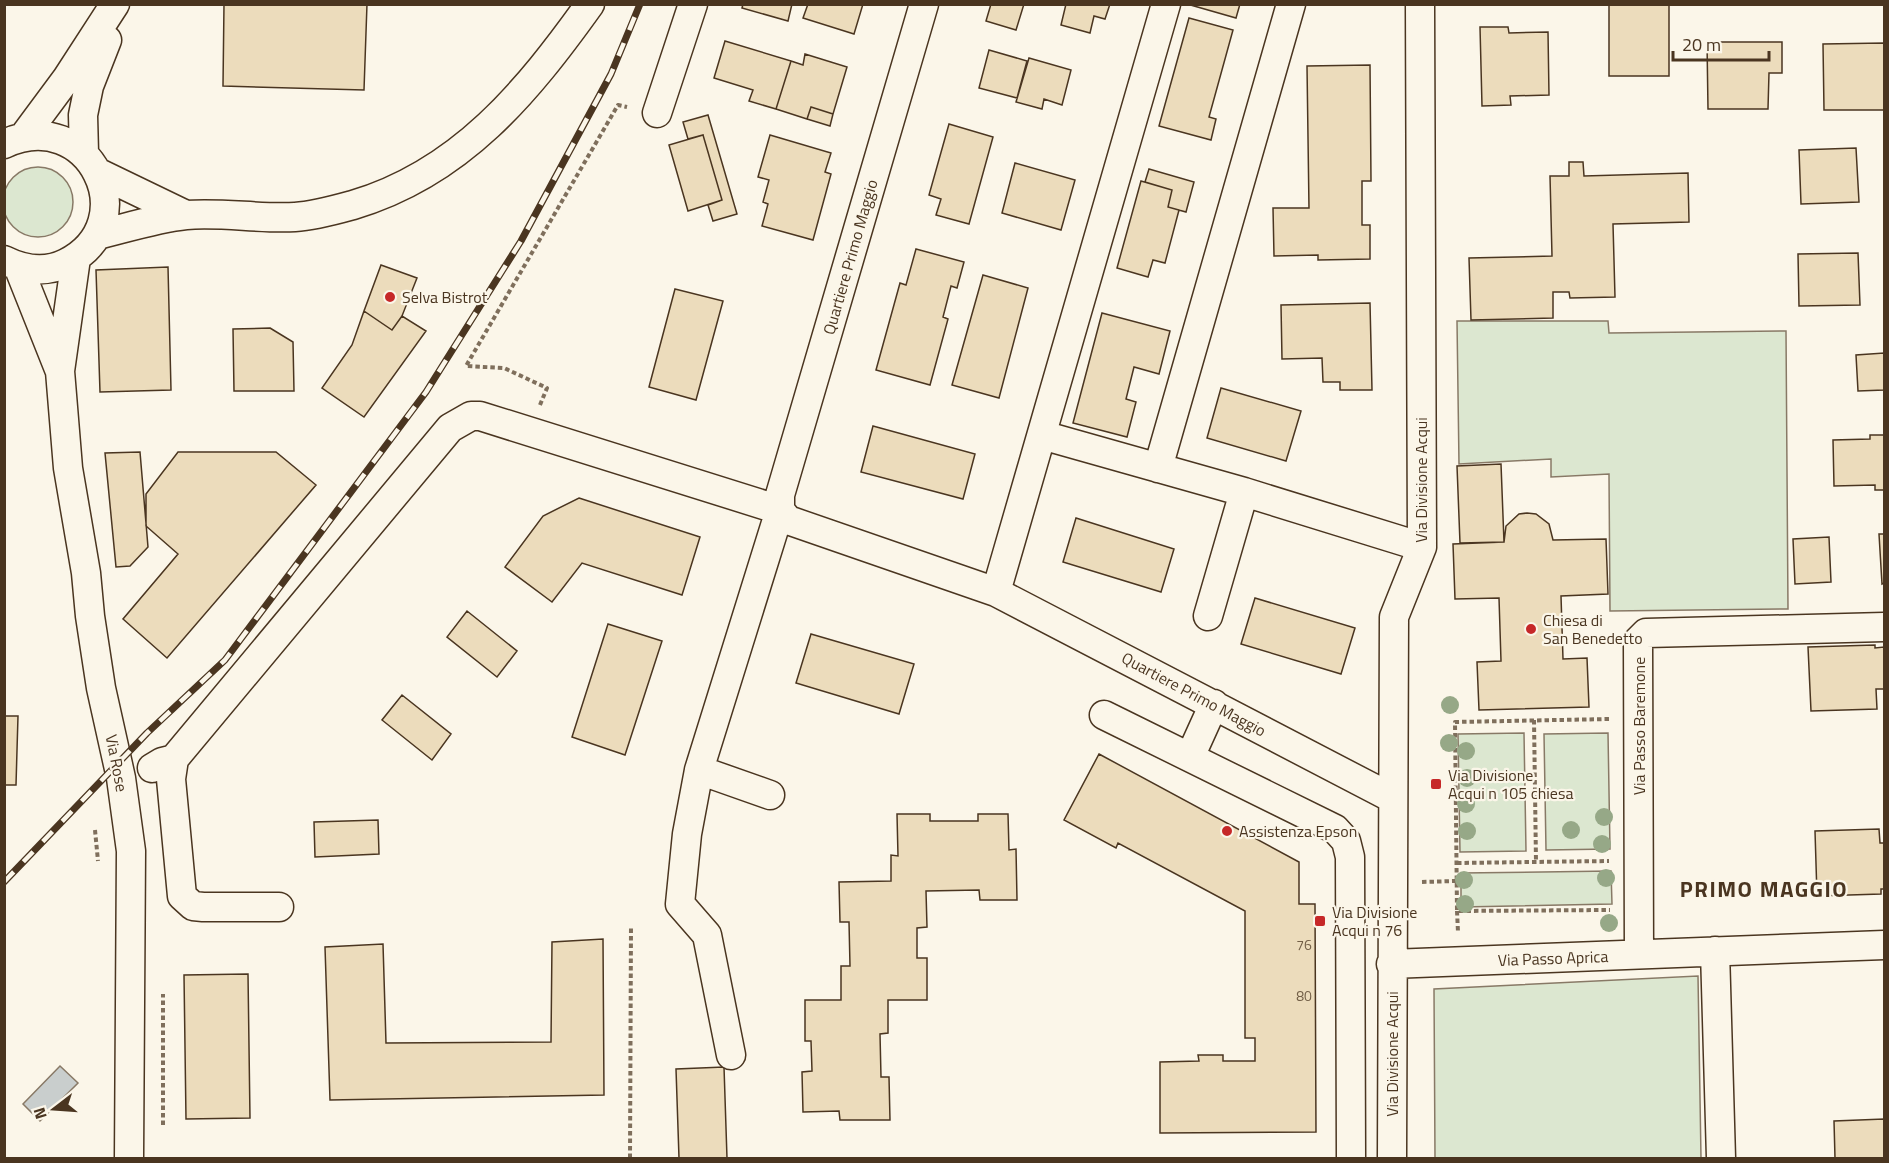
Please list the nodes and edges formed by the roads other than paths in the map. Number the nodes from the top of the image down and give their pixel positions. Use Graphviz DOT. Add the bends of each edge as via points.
graph roads {
  1 [pos="115,4"];
  2 [pos="120,4"];
  3 [pos="590,4"];
  4 [pos="693,4"];
  5 [pos="924,4"];
  6 [pos="1166,4"];
  7 [pos="1291,4"];
  8 [pos="1420,4"];
  9 [pos="657,113"];
  10 [pos="14,140"];
  11 [pos="92,163"];
  12 [pos="186,215"];
  13 [pos="97,235"];
  14 [pos="76,258"];
  15 [pos="11,263"];
  16 [pos="60,371"];
  17 [pos="1042,435"];
  18 [pos="1158,468"];
  19 [pos="1244,492"];
  20 [pos="780,510"];
  21 [pos="1422,547"];
  22 [pos="996,592"];
  23 [pos="1208,616"];
  24 [pos="1884,627"];
  25 [pos="1214,704"];
  26 [pos="1104,715"];
  27 [pos="1190,757"];
  28 [pos="699,771"];
  29 [pos="770,795"];
  30 [pos="1392,798"];
  31 [pos="279,907"];
  32 [pos="1884,945"];
  33 [pos="1350,951"];
  34 [pos="1715,951"];
  35 [pos="1640,954"];
  36 [pos="1391,957"];
  37 [pos="731,1055"];
  38 [pos="129,1158"];
  39 [pos="1351,1158"];
  40 [pos="1392,1158"];
  41 [pos="1720,1158"];
  1 -- 10 [label="street" via="68,78"];
  2 -- 11 [label="street" via="89,86 83,115"];
  3 -- 12 [label="street" via="546,66 499,118 440,165 384,195 297,217"];
  4 -- 9 [label="street"];
  5 -- 20 [label="street, Quartiere Primo Maggio" via="780,495"];
  6 -- 17 [label="street"];
  7 -- 18 [label="street"];
  8 -- 21 [label="street, Via Divisione Acqui"];
  10 -- 11 [label="street" via="46,135 67,141"];
  11 -- 12 [label="street"];
  11 -- 13 [label="street" via="105,194 104,215"];
  12 -- 13 [label="street"];
  13 -- 14 [label="street"];
  14 -- 15 [label="street" via="48,269"];
  14 -- 16 [label="street, Via Rose"];
  15 -- 16 [label="street, Via Rose"];
  16 -- 38 [label="street, Via Rose" via="68,468 87,573 101,688 121,778 131,851"];
  17 -- 18 [label="street"];
  17 -- 22 [label="street"];
  18 -- 19 [label="street"];
  19 -- 21 [label="street"];
  19 -- 23 [label="street"];
  20 -- 22 [label="street, Quartiere Primo Maggio" via="788,520"];
  20 -- 28 [label="street, Quartiere Primo Maggio"];
  20 -- 31 [label="street, Quartiere Primo Maggio" via="480,416 471,416 450,428 163,764 171,779 182,896 193,906"];
  21 -- 30 [label="street, Via Divisione Acqui" via="1394,617"];
  22 -- 25 [label="street, Quartiere Primo Maggio"];
  24 -- 35 [label="street, Via Passo Baremone" via="1646,633 1638,641"];
  25 -- 27 [label="street"];
  25 -- 30 [label="street, Quartiere Primo Maggio"];
  26 -- 27 [label="street"];
  27 -- 33 [label="street" via="1335,829 1346,841 1350,857"];
  28 -- 29 [label="street"];
  28 -- 37 [label="street, Quartiere Primo Maggio" via="680,904 707,935"];
  30 -- 36 [label="street, Via Divisione Acqui"];
  32 -- 34 [label="street, Via Passo Aprica"];
  33 -- 36 [label="street"];
  33 -- 39 [label="street"];
  34 -- 35 [label="street, Via Passo Aprica"];
  34 -- 41 [label="street"];
  35 -- 36 [label="street, Via Passo Aprica"];
  36 -- 40 [label="street, Via Divisione Acqui"];
}
